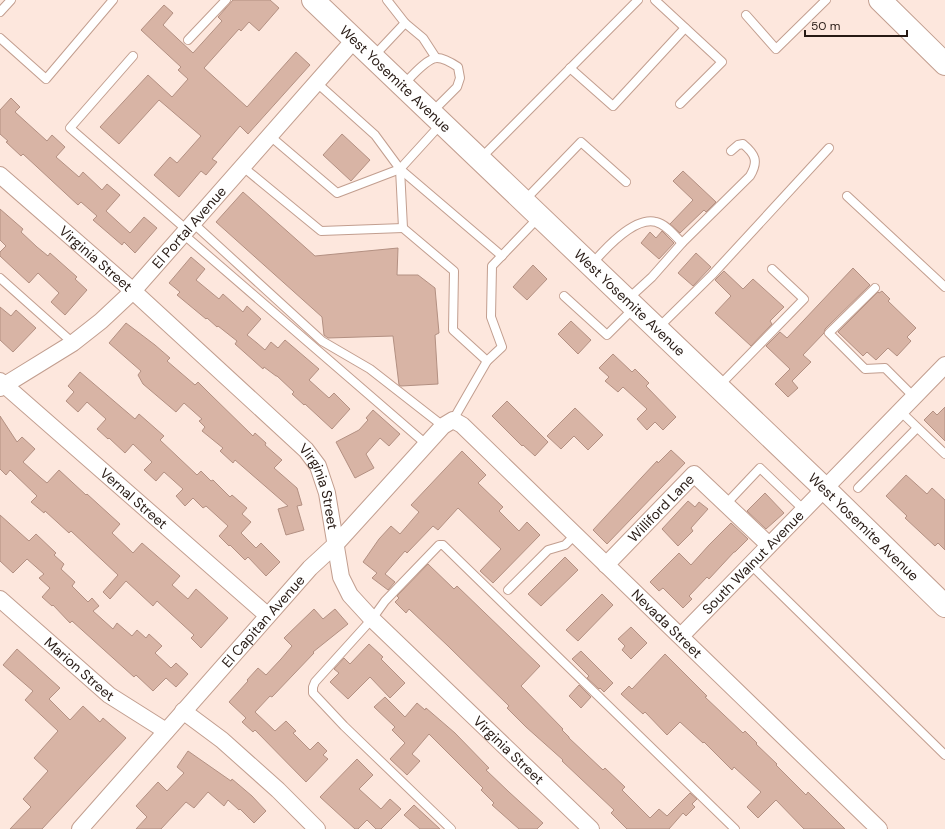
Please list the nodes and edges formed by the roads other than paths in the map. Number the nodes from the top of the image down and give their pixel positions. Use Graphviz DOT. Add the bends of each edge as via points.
graph roads {
  1 [pos="11,0"];
  2 [pos="113,0"];
  3 [pos="226,0"];
  4 [pos="313,0"];
  5 [pos="387,0"];
  6 [pos="638,0"];
  7 [pos="655,0"];
  8 [pos="826,0"];
  9 [pos="880,0"];
  10 [pos="0,12"];
  11 [pos="746,15"];
  12 [pos="405,23"];
  13 [pos="685,28"];
  14 [pos="0,38"];
  15 [pos="188,40"];
  16 [pos="354,40"];
  17 [pos="133,56"];
  18 [pos="373,58"];
  19 [pos="436,58"];
  20 [pos="945,64"];
  21 [pos="570,68"];
  22 [pos="317,83"];
  23 [pos="402,86"];
  24 [pos="680,104"];
  25 [pos="437,118"];
  26 [pos="270,136"];
  27 [pos="829,148"];
  28 [pos="731,152"];
  29 [pos="480,159"];
  30 [pos="243,167"];
  31 [pos="400,169"];
  32 [pos="0,175"];
  33 [pos="626,182"];
  34 [pos="848,196"];
  35 [pos="524,201"];
  36 [pos="540,216"];
  37 [pos="403,228"];
  38 [pos="188,229"];
  39 [pos="682,243"];
  40 [pos="502,256"];
  41 [pos="591,265"];
  42 [pos="772,269"];
  43 [pos="0,278"];
  44 [pos="945,287"];
  45 [pos="875,288"];
  46 [pos="133,291"];
  47 [pos="564,296"];
  48 [pos="631,303"];
  49 [pos="658,329"];
  50 [pos="73,343"];
  51 [pos="487,362"];
  52 [pos="945,365"];
  53 [pos="2,385"];
  54 [pos="718,387"];
  55 [pos="914,397"];
  56 [pos="900,411"];
  57 [pos="448,423"];
  58 [pos="917,428"];
  59 [pos="426,444"];
  60 [pos="945,454"];
  61 [pos="824,488"];
  62 [pos="858,488"];
  63 [pos="726,504"];
  64 [pos="803,509"];
  65 [pos="575,535"];
  66 [pos="336,544"];
  67 [pos="769,545"];
  68 [pos="750,564"];
  69 [pos="606,565"];
  70 [pos="508,590"];
  71 [pos="0,599"];
  72 [pos="945,606"];
  73 [pos="267,615"];
  74 [pos="372,619"];
  75 [pos="681,636"];
  76 [pos="183,711"];
  77 [pos="166,731"];
  78 [pos="945,755"];
  79 [pos="80,829"];
  80 [pos="317,829"];
  81 [pos="451,829"];
  82 [pos="592,829"];
  83 [pos="735,829"];
  84 [pos="879,829"];
  1 -- 10 [label="lane"];
  2 -- 14 [label="lane" via="46,79"];
  3 -- 15 [label="lane"];
  4 -- 16 [label="main road, West Yosemite Avenue"];
  5 -- 12 [label="lane"];
  6 -- 21 [label="lane"];
  7 -- 13 [label="lane"];
  8 -- 11 [label="lane" via="776,49"];
  9 -- 20 [label="main road"];
  12 -- 18 [label="lane"];
  12 -- 19 [label="lane" via="424,38"];
  13 -- 21 [label="lane" via="613,106"];
  13 -- 24 [label="lane" via="722,62"];
  16 -- 18 [label="main road, West Yosemite Avenue"];
  16 -- 22 [label="street, El Portal Avenue"];
  17 -- 38 [label="lane" via="70,128"];
  18 -- 23 [label="main road, West Yosemite Avenue"];
  19 -- 23 [label="lane" via="427,62"];
  19 -- 25 [label="lane" via="458,67 460,78"];
  21 -- 29 [label="lane"];
  22 -- 26 [label="street, El Portal Avenue"];
  22 -- 31 [label="lane" via="375,135"];
  23 -- 25 [label="main road, West Yosemite Avenue"];
  25 -- 29 [label="main road, West Yosemite Avenue"];
  25 -- 31 [label="lane"];
  26 -- 30 [label="street, El Portal Avenue"];
  26 -- 31 [label="lane" via="338,193"];
  27 -- 49 [label="lane" via="712,275"];
  28 -- 39 [label="lane" via="743,144 755,157 753,171"];
  29 -- 35 [label="main road, West Yosemite Avenue"];
  30 -- 37 [label="lane" via="321,232"];
  30 -- 38 [label="street, El Portal Avenue"];
  31 -- 37 [label="lane"];
  31 -- 40 [label="lane"];
  32 -- 46 [label="street, Virginia Street"];
  33 -- 35 [label="lane" via="580,142"];
  34 -- 44 [label="lane"];
  35 -- 36 [label="main road, West Yosemite Avenue"];
  36 -- 40 [label="lane"];
  36 -- 41 [label="main road, West Yosemite Avenue"];
  37 -- 51 [label="lane" via="454,271 453,330"];
  38 -- 46 [label="street, El Portal Avenue"];
  38 -- 57 [label="lane" via="322,341 370,369"];
  38 -- 59 [label="lane"];
  39 -- 41 [label="lane" via="662,224 655,221 645,222 627,230 606,247"];
  39 -- 48 [label="lane"];
  40 -- 51 [label="lane" via="492,266 491,302 491,317 502,347"];
  41 -- 48 [label="main road, West Yosemite Avenue"];
  42 -- 54 [label="lane" via="804,299"];
  43 -- 50 [label="lane"];
  45 -- 55 [label="lane" via="829,333 865,369 885,368"];
  46 -- 50 [label="street, El Portal Avenue"];
  46 -- 66 [label="street, Virginia Street" via="306,450 318,466 327,493"];
  47 -- 48 [label="lane" via="607,335"];
  48 -- 49 [label="main road, West Yosemite Avenue"];
  49 -- 54 [label="main road, West Yosemite Avenue"];
  50 -- 53 [label="street, El Portal Avenue"];
  51 -- 57 [label="lane"];
  52 -- 55 [label="street, South Walnut Avenue"];
  53 -- 73 [label="street, Vernal Street"];
  54 -- 61 [label="main road, West Yosemite Avenue"];
  55 -- 56 [label="street, South Walnut Avenue"];
  56 -- 58 [label="lane"];
  56 -- 61 [label="street, South Walnut Avenue"];
  57 -- 59 [label="street, El Capitan Avenue"];
  57 -- 65 [label="street, Nevada Street" via="462,425"];
  58 -- 60 [label="lane"];
  58 -- 62 [label="lane"];
  59 -- 66 [label="street, El Capitan Avenue"];
  61 -- 64 [label="street, South Walnut Avenue"];
  61 -- 72 [label="main road, West Yosemite Avenue"];
  63 -- 64 [label="lane" via="760,468"];
  63 -- 67 [label="street, Williford Lane"];
  63 -- 69 [label="street, Williford Lane" via="694,474"];
  64 -- 67 [label="street, South Walnut Avenue"];
  65 -- 69 [label="street, Nevada Street"];
  65 -- 70 [label="lane" via="566,545 548,550"];
  66 -- 73 [label="street, El Capitan Avenue"];
  66 -- 74 [label="street, Virginia Street" via="341,577 350,595"];
  67 -- 68 [label="street, South Walnut Avenue"];
  68 -- 75 [label="street, South Walnut Avenue"];
  68 -- 78 [label="lane"];
  69 -- 75 [label="street, Nevada Street"];
  71 -- 77 [label="street, Marion Street" via="108,695"];
  73 -- 76 [label="street, El Capitan Avenue"];
  74 -- 81 [label="lane" via="315,682 313,693"];
  74 -- 82 [label="street, Virginia Street"];
  74 -- 83 [label="lane" via="401,584 439,545 443,545"];
  75 -- 84 [label="street, Nevada Street"];
  76 -- 77 [label="street, El Capitan Avenue"];
  76 -- 80 [label="street" via="222,740"];
  77 -- 79 [label="street, El Capitan Avenue"];
}
